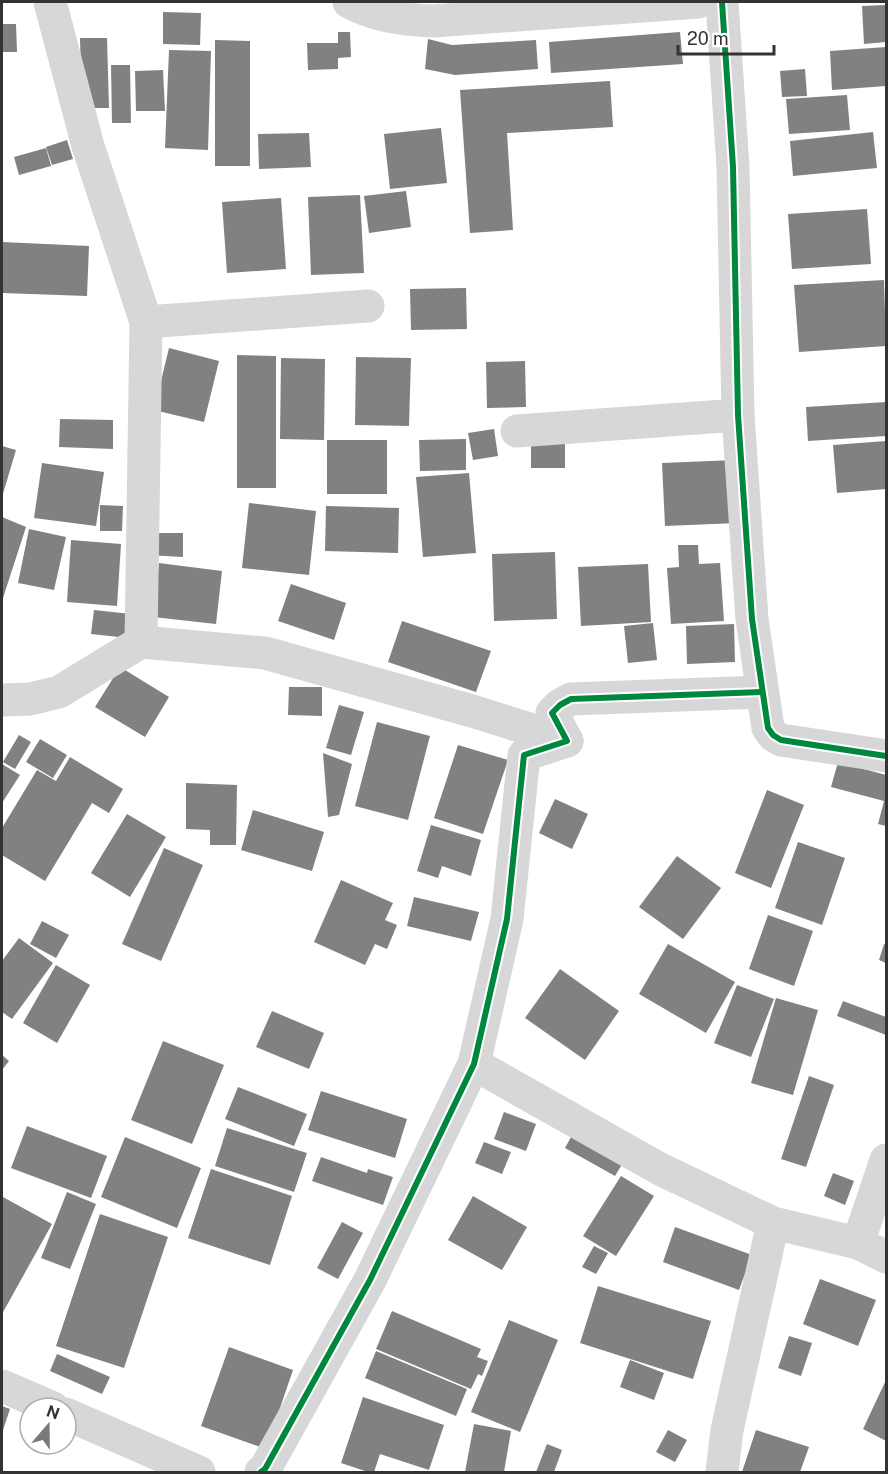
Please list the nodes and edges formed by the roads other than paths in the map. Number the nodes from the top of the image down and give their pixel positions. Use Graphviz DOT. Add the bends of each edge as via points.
graph roads {
  1 [pos="50,2"];
  2 [pos="349,2"];
  3 [pos="698,2"];
  4 [pos="722,2"];
  5 [pos="368,306"];
  6 [pos="146,322"];
  7 [pos="738,415"];
  8 [pos="517,431"];
  9 [pos="141,642"];
  10 [pos="762,692"];
  11 [pos="2,700"];
  12 [pos="567,741"];
  13 [pos="886,756"];
  14 [pos="474,1064"];
  15 [pos="886,1160"];
  16 [pos="773,1223"];
  17 [pos="872,1250"];
  18 [pos="2,1386"];
  19 [pos="25,1396"];
  20 [pos="78,1419"];
  21 [pos="199,1473"];
  22 [pos="261,1473"];
  23 [pos="722,1473"];
  1 -- 6 [label="street" via="88,146"];
  2 -- 3 [label="street" via="402,20 433,21"];
  4 -- 7 [label="street" via="734,167"];
  5 -- 6 [label="street"];
  6 -- 9 [label="street"];
  7 -- 8 [label="street"];
  7 -- 10 [label="street" via="752,619"];
  9 -- 11 [label="street" via="59,692"];
  9 -- 12 [label="street" via="265,653"];
  10 -- 12 [label="street" via="571,699 552,712"];
  10 -- 13 [label="street" via="768,728 781,740"];
  12 -- 14 [label="street" via="524,755 507,919"];
  14 -- 16 [label="street" via="660,1169"];
  14 -- 22 [label="street" via="370,1280"];
  15 -- 17 [label="street"];
  16 -- 17 [label="street"];
  16 -- 23 [label="street" via="727,1430"];
  18 -- 19 [label="street"];
  20 -- 21 [label="street"];
}
